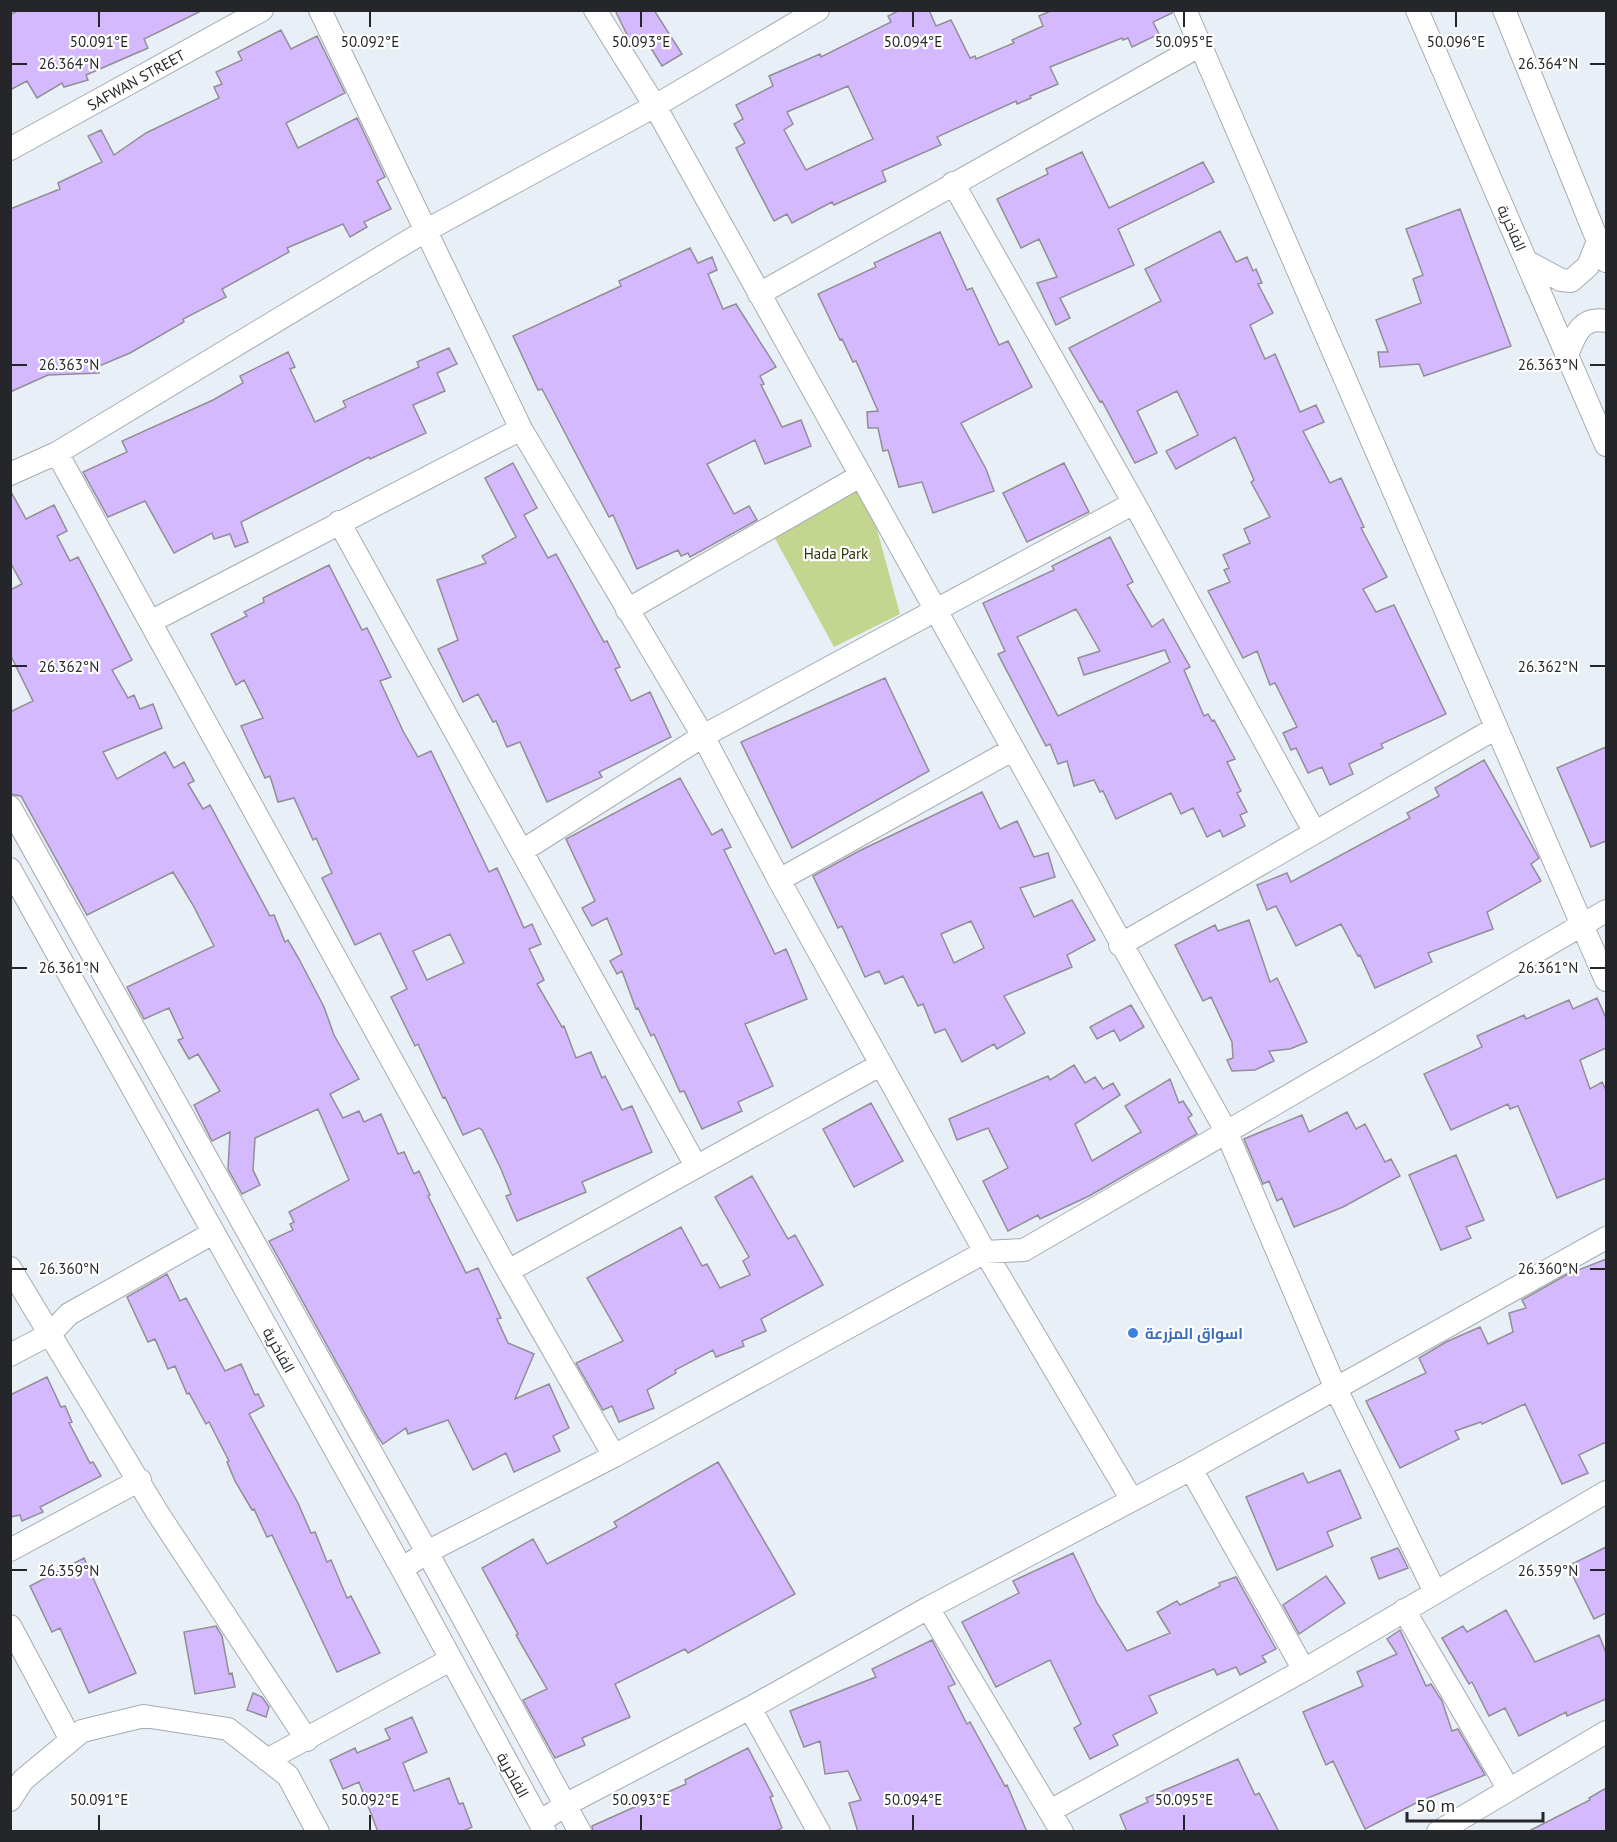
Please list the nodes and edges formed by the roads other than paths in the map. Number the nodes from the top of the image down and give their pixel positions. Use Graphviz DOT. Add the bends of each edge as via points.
graph roads {
  1 [pos="262,10"];
  2 [pos="320,10"];
  3 [pos="595,10"];
  4 [pos="818,10"];
  5 [pos="1185,10"];
  6 [pos="1417,10"];
  7 [pos="1504,10"];
  8 [pos="1199,46"];
  9 [pos="655,106"];
  10 [pos="10,149"];
  11 [pos="952,183"];
  12 [pos="425,231"];
  13 [pos="1602,251"];
  14 [pos="1526,261"];
  15 [pos="759,294"];
  16 [pos="1606,321"];
  17 [pos="1567,355"];
  18 [pos="521,429"];
  19 [pos="1606,446"];
  20 [pos="57,453"];
  21 [pos="10,474"];
  22 [pos="860,476"];
  23 [pos="1134,503"];
  24 [pos="339,522"];
  25 [pos="937,609"];
  26 [pos="627,610"];
  27 [pos="150,622"];
  28 [pos="1496,728"];
  29 [pos="703,736"];
  30 [pos="1012,750"];
  31 [pos="10,807"];
  32 [pos="1314,831"];
  33 [pos="522,851"];
  34 [pos="10,868"];
  35 [pos="779,880"];
  36 [pos="1606,911"];
  37 [pos="1583,923"];
  38 [pos="1120,945"];
  39 [pos="1606,980"];
  40 [pos="880,1065"];
  41 [pos="1226,1131"];
  42 [pos="696,1166"];
  43 [pos="213,1233"];
  44 [pos="1606,1238"];
  45 [pos="985,1252"];
  46 [pos="10,1268"];
  47 [pos="508,1270"];
  48 [pos="50,1334"];
  49 [pos="10,1355"];
  50 [pos="1336,1389"];
  51 [pos="614,1456"];
  52 [pos="1191,1469"];
  53 [pos="140,1480"];
  54 [pos="1606,1492"];
  55 [pos="1132,1500"];
  56 [pos="10,1550"];
  57 [pos="427,1552"];
  58 [pos="402,1569"];
  59 [pos="1435,1592"];
  60 [pos="928,1608"];
  61 [pos="1404,1610"];
  62 [pos="10,1626"];
  63 [pos="450,1660"];
  64 [pos="1304,1670"];
  65 [pos="750,1708"];
  66 [pos="1606,1732"];
  67 [pos="72,1740"];
  68 [pos="307,1740"];
  69 [pos="267,1760"];
  70 [pos="1508,1788"];
  71 [pos="10,1800"];
  72 [pos="565,1805"];
  73 [pos="1050,1811"];
  74 [pos="542,1827"];
  75 [pos="316,1830"];
  76 [pos="1438,1831"];
  77 [pos="580,1832"];
  78 [pos="819,1832"];
  79 [pos="1062,1832"];
  1 -- 10 [label="street, SAFWAN STREET"];
  2 -- 12 [label="street"];
  3 -- 9 [label="street"];
  4 -- 9 [label="street"];
  5 -- 8 [label="street"];
  6 -- 14 [label="street, الفاخرية"];
  7 -- 13 [label="street"];
  8 -- 11 [label="street"];
  8 -- 28 [label="street"];
  9 -- 12 [label="street"];
  9 -- 15 [label="street"];
  11 -- 15 [label="street"];
  11 -- 23 [label="street"];
  12 -- 18 [label="street"];
  12 -- 20 [label="street"];
  13 -- 14 [label="street" via="1571,281 1560,280"];
  14 -- 17 [label="street, الفاخرية"];
  15 -- 22 [label="street"];
  16 -- 17 [label="street" via="1595,319 1582,325"];
  17 -- 19 [label="street, الفاخرية"];
  18 -- 24 [label="street"];
  18 -- 26 [label="street"];
  20 -- 21 [label="street"];
  20 -- 27 [label="street"];
  22 -- 25 [label="street"];
  22 -- 26 [label="street"];
  23 -- 25 [label="street"];
  23 -- 32 [label="street"];
  24 -- 27 [label="street"];
  24 -- 33 [label="street"];
  25 -- 29 [label="street"];
  25 -- 30 [label="street"];
  26 -- 29 [label="street"];
  27 -- 47 [label="street"];
  28 -- 32 [label="street"];
  28 -- 37 [label="street"];
  29 -- 33 [label="street"];
  29 -- 35 [label="street"];
  30 -- 35 [label="street"];
  30 -- 38 [label="street"];
  31 -- 57 [label="street"];
  32 -- 38 [label="street"];
  33 -- 42 [label="street"];
  34 -- 43 [label="street, الفاخرية"];
  35 -- 40 [label="street"];
  36 -- 37 [label="street"];
  37 -- 39 [label="street"];
  37 -- 41 [label="street"];
  38 -- 41 [label="street"];
  40 -- 42 [label="street"];
  40 -- 45 [label="street"];
  41 -- 45 [label="street" via="1024,1250"];
  41 -- 50 [label="street"];
  42 -- 47 [label="street"];
  43 -- 48 [label="street" via="69,1314"];
  43 -- 58 [label="street, الفاخرية"];
  44 -- 50 [label="street"];
  45 -- 51 [label="street"];
  45 -- 55 [label="street"];
  46 -- 48 [label="street"];
  47 -- 51 [label="street"];
  48 -- 49 [label="street"];
  48 -- 53 [label="street"];
  50 -- 52 [label="street"];
  50 -- 59 [label="street"];
  51 -- 57 [label="street"];
  52 -- 55 [label="street"];
  52 -- 64 [label="street"];
  53 -- 56 [label="street"];
  53 -- 68 [label="street"];
  54 -- 59 [label="street"];
  55 -- 60 [label="street"];
  57 -- 58 [label="street"];
  57 -- 72 [label="street"];
  58 -- 63 [label="street, الفاخرية"];
  59 -- 61 [label="street"];
  60 -- 65 [label="street"];
  60 -- 73 [label="street"];
  61 -- 64 [label="street"];
  61 -- 70 [label="street"];
  62 -- 67 [label="street"];
  63 -- 68 [label="street"];
  63 -- 74 [label="street, الفاخرية"];
  64 -- 73 [label="street"];
  65 -- 72 [label="street"];
  65 -- 78 [label="street"];
  66 -- 70 [label="street"];
  67 -- 69 [label="street" via="82,1731 144,1716 228,1729"];
  67 -- 71 [label="street" via="23,1780"];
  68 -- 69 [label="street"];
  69 -- 75 [label="street" via="288,1776"];
  70 -- 76 [label="street"];
  72 -- 74 [label="street"];
  72 -- 77 [label="street"];
  73 -- 79 [label="street"];
}
